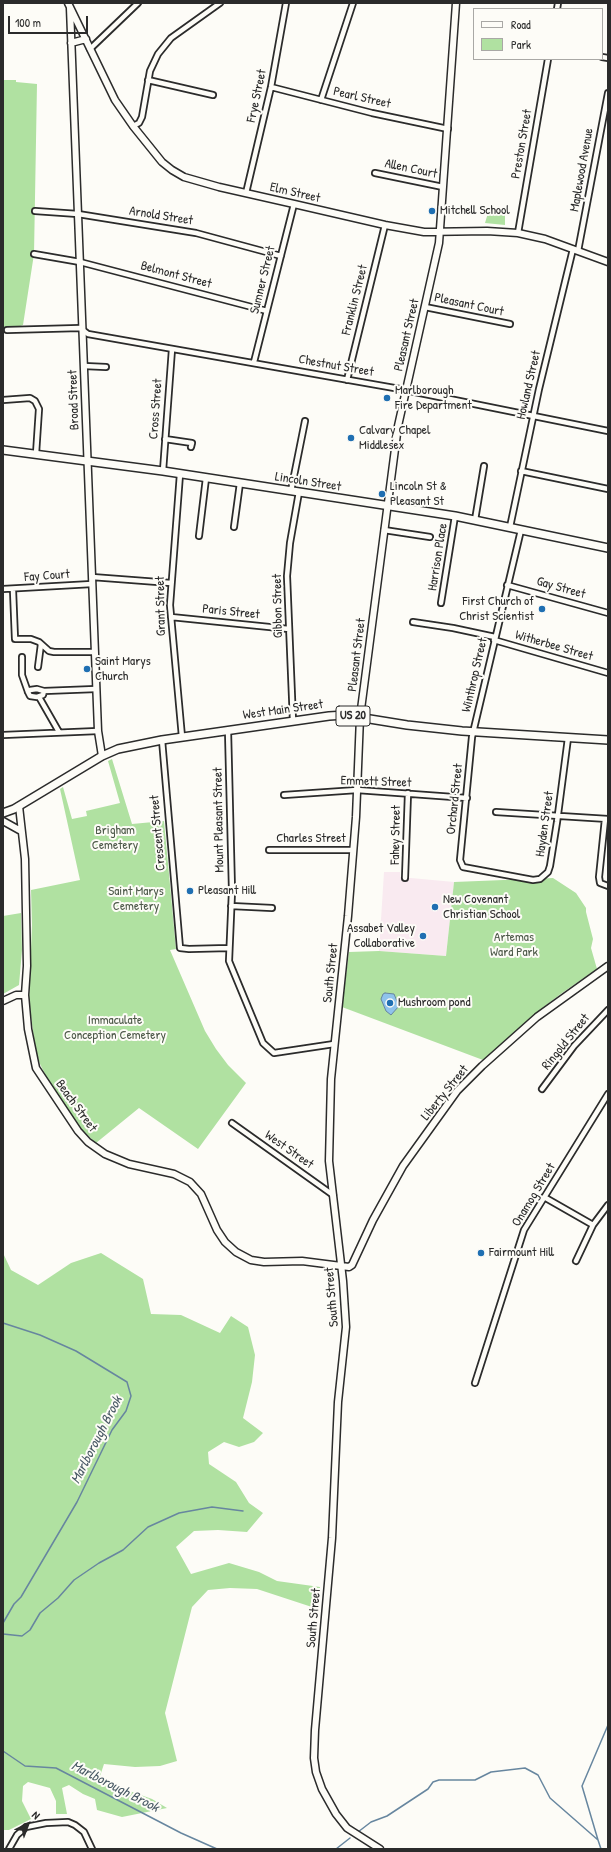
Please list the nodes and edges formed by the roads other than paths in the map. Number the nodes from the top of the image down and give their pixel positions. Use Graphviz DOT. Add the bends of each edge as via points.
graph roads {
  1 [pos="138,3"];
  2 [pos="220,3"];
  3 [pos="286,3"];
  4 [pos="353,3"];
  5 [pos="456,3"];
  6 [pos="69,6"];
  7 [pos="86,39"];
  8 [pos="71,43"];
  9 [pos="90,49"];
  10 [pos="548,60"];
  11 [pos="148,80"];
  12 [pos="272,87"];
  13 [pos="608,93"];
  14 [pos="213,95"];
  15 [pos="321,100"];
  16 [pos="133,126"];
  17 [pos="448,129"];
  18 [pos="375,173"];
  19 [pos="443,187"];
  20 [pos="246,193"];
  21 [pos="294,204"];
  22 [pos="35,211"];
  23 [pos="78,214"];
  24 [pos="385,225"];
  25 [pos="440,232"];
  26 [pos="518,233"];
  27 [pos="576,250"];
  28 [pos="34,254"];
  29 [pos="281,256"];
  30 [pos="80,262"];
  31 [pos="608,262"];
  32 [pos="424,307"];
  33 [pos="267,310"];
  34 [pos="510,324"];
  35 [pos="7,330"];
  36 [pos="83,331"];
  37 [pos="172,349"];
  38 [pos="254,362"];
  39 [pos="84,366"];
  40 [pos="106,367"];
  41 [pos="347,380"];
  42 [pos="406,390"];
  43 [pos="3,400"];
  44 [pos="534,416"];
  45 [pos="305,421"];
  46 [pos="608,431"];
  47 [pos="165,439"];
  48 [pos="191,447"];
  49 [pos="3,450"];
  50 [pos="36,454"];
  51 [pos="88,462"];
  52 [pos="484,466"];
  53 [pos="163,471"];
  54 [pos="521,471"];
  55 [pos="180,474"];
  56 [pos="206,478"];
  57 [pos="240,483"];
  58 [pos="608,489"];
  59 [pos="291,491"];
  60 [pos="299,492"];
  61 [pos="387,506"];
  62 [pos="455,516"];
  63 [pos="475,520"];
  64 [pos="234,527"];
  65 [pos="510,527"];
  66 [pos="384,530"];
  67 [pos="521,530"];
  68 [pos="199,536"];
  69 [pos="430,537"];
  70 [pos="608,548"];
  71 [pos="92,577"];
  72 [pos="171,583"];
  73 [pos="92,584"];
  74 [pos="508,585"];
  75 [pos="3,589"];
  76 [pos="13,590"];
  77 [pos="441,603"];
  78 [pos="608,613"];
  79 [pos="171,617"];
  80 [pos="413,622"];
  81 [pos="289,629"];
  82 [pos="495,639"];
  83 [pos="41,644"];
  84 [pos="95,652"];
  85 [pos="22,657"];
  86 [pos="38,667"];
  87 [pos="608,673"];
  88 [pos="96,689"];
  89 [pos="44,691"];
  90 [pos="28,692"];
  91 [pos="39,697"];
  92 [pos="360,717"];
  93 [pos="293,721"];
  94 [pos="228,730"];
  95 [pos="98,731"];
  96 [pos="59,732"];
  97 [pos="473,732"];
  98 [pos="3,734"];
  99 [pos="182,737"];
  100 [pos="568,738"];
  101 [pos="162,740"];
  102 [pos="608,740"];
  103 [pos="102,756"];
  104 [pos="357,790"];
  105 [pos="408,793"];
  106 [pos="284,796"];
  107 [pos="467,798"];
  108 [pos="19,806"];
  109 [pos="496,812"];
  110 [pos="3,813"];
  111 [pos="558,816"];
  112 [pos="607,819"];
  113 [pos="3,821"];
  114 [pos="21,831"];
  115 [pos="269,850"];
  116 [pos="354,850"];
  117 [pos="463,867"];
  118 [pos="405,878"];
  119 [pos="608,886"];
  120 [pos="231,906"];
  121 [pos="272,908"];
  122 [pos="229,948"];
  123 [pos="608,966"];
  124 [pos="25,994"];
  125 [pos="3,1001"];
  126 [pos="608,1010"];
  127 [pos="334,1044"];
  128 [pos="542,1089"];
  129 [pos="608,1094"];
  130 [pos="232,1123"];
  131 [pos="333,1196"];
  132 [pos="544,1197"];
  133 [pos="608,1205"];
  134 [pos="593,1225"];
  135 [pos="576,1260"];
  136 [pos="341,1266"];
  137 [pos="475,1383"];
  138 [pos="8,1849"];
  139 [pos="92,1849"];
  140 [pos="380,1849"];
  1 -- 9 [label="street"];
  2 -- 11 [label="street" via="171,38 153,63"];
  3 -- 12 [label="street, Frye Street"];
  4 -- 15 [label="street"];
  5 -- 17 [label="street, Pleasant Street"];
  6 -- 7 [label="street, Elm Street"];
  6 -- 8 [label="street, Broad Street"];
  7 -- 8 [label="street"];
  7 -- 9 [label="street, Elm Street"];
  8 -- 23 [label="street, Broad Street"];
  9 -- 16 [label="street, Elm Street" via="115,100"];
  10 -- 26 [label="street, Preston Street"];
  11 -- 14 [label="street"];
  11 -- 16 [label="street" via="142,117 139,123"];
  12 -- 15 [label="street, Pearl Street"];
  12 -- 20 [label="street, Frye Street"];
  13 -- 27 [label="street, Maplewood Avenue"];
  15 -- 17 [label="street, Pearl Street"];
  16 -- 20 [label="street, Elm Street" via="162,162 172,170 196,180"];
  17 -- 19 [label="street, Pleasant Street"];
  18 -- 19 [label="street, Allen Court"];
  19 -- 25 [label="street, Pleasant Street"];
  20 -- 21 [label="street, Elm Street"];
  21 -- 24 [label="street, Elm Street"];
  21 -- 29 [label="street, Sumner Street"];
  22 -- 23 [label="street, Arnold Street"];
  23 -- 29 [label="street, Arnold Street" via="196,233"];
  23 -- 30 [label="street, Broad Street"];
  24 -- 25 [label="street, Elm Street" via="424,232"];
  24 -- 41 [label="street, Franklin Street"];
  25 -- 26 [label="street, Elm Street" via="487,230"];
  25 -- 32 [label="street, Pleasant Street"];
  26 -- 27 [label="street, Elm Street"];
  27 -- 31 [label="street, Elm Street"];
  27 -- 44 [label="street, Howland Street"];
  28 -- 30 [label="street, Belmont Street"];
  29 -- 33 [label="street, Sumner Street"];
  30 -- 33 [label="street, Belmont Street"];
  30 -- 36 [label="street, Broad Street"];
  32 -- 34 [label="street, Pleasant Court"];
  32 -- 42 [label="street, Pleasant Street"];
  33 -- 38 [label="street, Sumner Street"];
  35 -- 36 [label="street, Chestnut Street" via="80,328"];
  36 -- 37 [label="street, Chestnut Street"];
  36 -- 39 [label="street, Broad Street"];
  37 -- 38 [label="street, Chestnut Street"];
  37 -- 47 [label="street, Cross Street"];
  38 -- 41 [label="street, Chestnut Street"];
  39 -- 40 [label="street"];
  39 -- 51 [label="street, Broad Street"];
  41 -- 42 [label="street, Chestnut Street"];
  42 -- 44 [label="street, Chestnut Street"];
  42 -- 61 [label="street, Pleasant Street" via="398,426"];
  43 -- 50 [label="street" via="30,398 35,401 39,409"];
  44 -- 46 [label="street, Chestnut Street"];
  44 -- 54 [label="street, Howland Street"];
  45 -- 59 [label="street"];
  47 -- 48 [label="street" via="192,443"];
  47 -- 53 [label="street, Cross Street"];
  49 -- 50 [label="main road, Lincoln Street"];
  50 -- 51 [label="main road, Lincoln Street"];
  51 -- 53 [label="main road, Lincoln Street"];
  51 -- 71 [label="street, Broad Street"];
  52 -- 63 [label="street"];
  53 -- 55 [label="main road, Lincoln Street"];
  54 -- 58 [label="street"];
  54 -- 65 [label="street, Howland Street"];
  55 -- 56 [label="main road, Lincoln Street"];
  55 -- 72 [label="street, Grant Street"];
  56 -- 57 [label="main road, Lincoln Street"];
  56 -- 68 [label="street"];
  57 -- 59 [label="main road, Lincoln Street"];
  57 -- 64 [label="street"];
  59 -- 60 [label="main road, Lincoln Street"];
  60 -- 61 [label="main road, Lincoln Street"];
  60 -- 81 [label="street, Gibbon Street" via="290,543"];
  61 -- 62 [label="main road, Lincoln Street"];
  61 -- 66 [label="street, Pleasant Street"];
  62 -- 63 [label="main road, Lincoln Street"];
  62 -- 77 [label="street, Harrison Place"];
  63 -- 65 [label="main road, Lincoln Street"];
  65 -- 67 [label="main road, Lincoln Street"];
  66 -- 69 [label="street"];
  66 -- 92 [label="street, Pleasant Street"];
  67 -- 70 [label="main road, Lincoln Street"];
  67 -- 74 [label="street, Winthrop Street"];
  71 -- 72 [label="street"];
  71 -- 73 [label="street, Broad Street"];
  72 -- 79 [label="street, Grant Street"];
  73 -- 76 [label="street, Fay Court"];
  73 -- 84 [label="street, Broad Street"];
  74 -- 78 [label="street, Gay Street"];
  74 -- 82 [label="street, Winthrop Street"];
  75 -- 76 [label="street, Fay Court"];
  76 -- 83 [label="street" via="15,638 31,639"];
  79 -- 81 [label="street, Paris Street"];
  79 -- 99 [label="street, Grant Street"];
  80 -- 82 [label="street, Witherbee Street" via="454,628"];
  81 -- 93 [label="street, Gibbon Street"];
  82 -- 87 [label="street, Witherbee Street"];
  82 -- 97 [label="street, Winthrop Street"];
  83 -- 84 [label="street" via="54,652"];
  83 -- 86 [label="street"];
  84 -- 88 [label="street, Broad Street"];
  85 -- 90 [label="street" via="22,675"];
  88 -- 89 [label="street"];
  88 -- 95 [label="street, Broad Street"];
  89 -- 90 [label="street" via="33,689"];
  89 -- 91 [label="street"];
  90 -- 91 [label="street" via="33,697"];
  91 -- 96 [label="street"];
  92 -- 93 [label="main road, West Main Street / US 20" via="338,715"];
  92 -- 97 [label="main road, West Main Street / US 20"];
  92 -- 104 [label="street, South Street"];
  93 -- 94 [label="main road, West Main Street / US 20"];
  94 -- 99 [label="main road, West Main Street / US 20"];
  94 -- 120 [label="street, Mount Pleasant Street"];
  95 -- 96 [label="street"];
  95 -- 103 [label="street, Broad Street"];
  96 -- 98 [label="street"];
  97 -- 100 [label="main road, West Main Street / US 20"];
  97 -- 107 [label="street, Orchard Street"];
  99 -- 101 [label="main road, West Main Street / US 20"];
  100 -- 102 [label="main road, West Main Street / US 20"];
  100 -- 111 [label="street, Hayden Street"];
  101 -- 103 [label="main road, West Main Street / US 20" via="118,749"];
  101 -- 122 [label="street, Crescent Street" via="180,948"];
  103 -- 108 [label="main road, West Main Street / US 20"];
  104 -- 105 [label="street, Emmett Street"];
  104 -- 106 [label="street, Emmett Street"];
  104 -- 116 [label="street, South Street"];
  105 -- 107 [label="street, Emmett Street"];
  105 -- 118 [label="street, Fahey Street"];
  107 -- 117 [label="street, Orchard Street" via="460,860"];
  108 -- 110 [label="main road, West Main Street / US 20"];
  108 -- 114 [label="street, Beach Street"];
  109 -- 111 [label="street"];
  111 -- 112 [label="street"];
  111 -- 117 [label="street, Hayden Street" via="550,866 548,872 540,879"];
  112 -- 119 [label="street" via="599,877 600,883"];
  113 -- 114 [label="street"];
  114 -- 124 [label="street, Beach Street" via="25,874"];
  115 -- 116 [label="street, Charles Street"];
  116 -- 127 [label="street, South Street"];
  120 -- 121 [label="street"];
  120 -- 122 [label="street, Mount Pleasant Street"];
  122 -- 127 [label="street, Mount Pleasant Street" via="229,962 263,1043 268,1048 274,1053"];
  123 -- 136 [label="street, Liberty Street" via="537,1017 457,1091 404,1166 376,1215 352,1265 349,1268"];
  124 -- 125 [label="street"];
  124 -- 136 [label="street, Beach Street" via="28,1029 36,1068 88,1142 105,1154 124,1162 174,1174 190,1182 201,1194 222,1238 247,1259 260,1262 302,1261"];
  126 -- 128 [label="street, Ringold Street" via="574,1046"];
  127 -- 131 [label="street, South Street" via="330,1085 329,1150"];
  129 -- 132 [label="street, Onamog Street"];
  130 -- 131 [label="street, West Street"];
  131 -- 136 [label="street, South Street"];
  132 -- 134 [label="street"];
  132 -- 137 [label="street, Onamog Street" via="524,1230"];
  133 -- 134 [label="street"];
  134 -- 135 [label="street"];
  136 -- 140 [label="street, South Street" via="346,1343 338,1402 332,1538 314,1758 322,1789 343,1825"];
  138 -- 139 [label="street" via="26,1827 68,1822 84,1832"];
}
